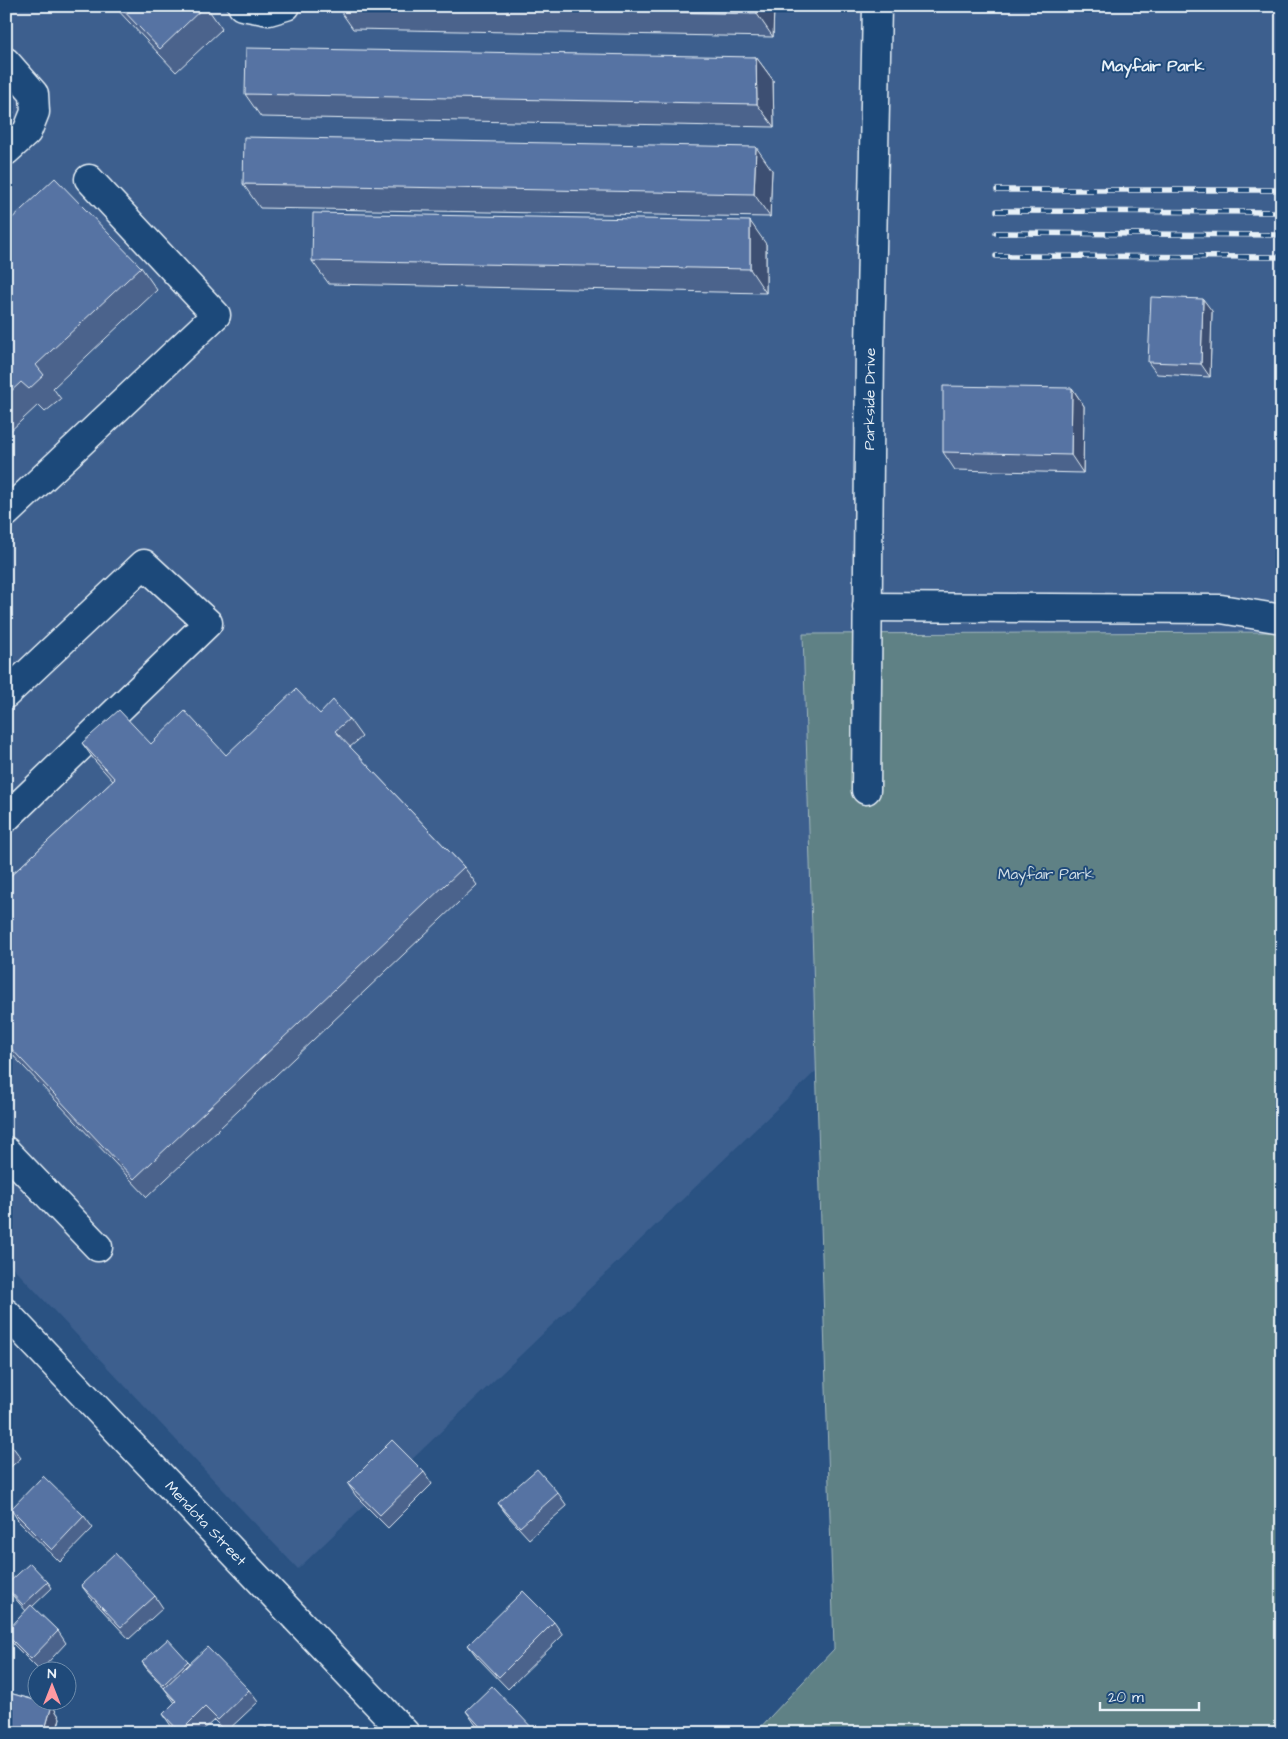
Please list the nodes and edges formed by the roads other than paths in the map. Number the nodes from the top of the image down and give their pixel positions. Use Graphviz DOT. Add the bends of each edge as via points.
graph roads {
  1 [pos="242,6"];
  2 [pos="286,6"];
  3 [pos="878,6"];
  4 [pos="6,62"];
  5 [pos="6,151"];
  6 [pos="89,179"];
  7 [pos="6,514"];
  8 [pos="867,607"];
  9 [pos="1282,619"];
  10 [pos="6,694"];
  11 [pos="866,790"];
  12 [pos="6,818"];
  13 [pos="6,1151"];
  14 [pos="98,1247"];
  15 [pos="6,1313"];
  16 [pos="405,1733"];
  1 -- 2 [label="street" via="269,11"];
  3 -- 8 [label="street, Parkside Drive"];
  4 -- 5 [label="street" via="34,94 35,112 27,132"];
  6 -- 7 [label="street" via="216,315"];
  8 -- 9 [label="street" via="1221,609"];
  8 -- 11 [label="street, Parkside Drive"];
  10 -- 12 [label="street" via="144,564 208,623"];
  13 -- 14 [label="street"];
  15 -- 16 [label="street, Mendota Street"];
}
